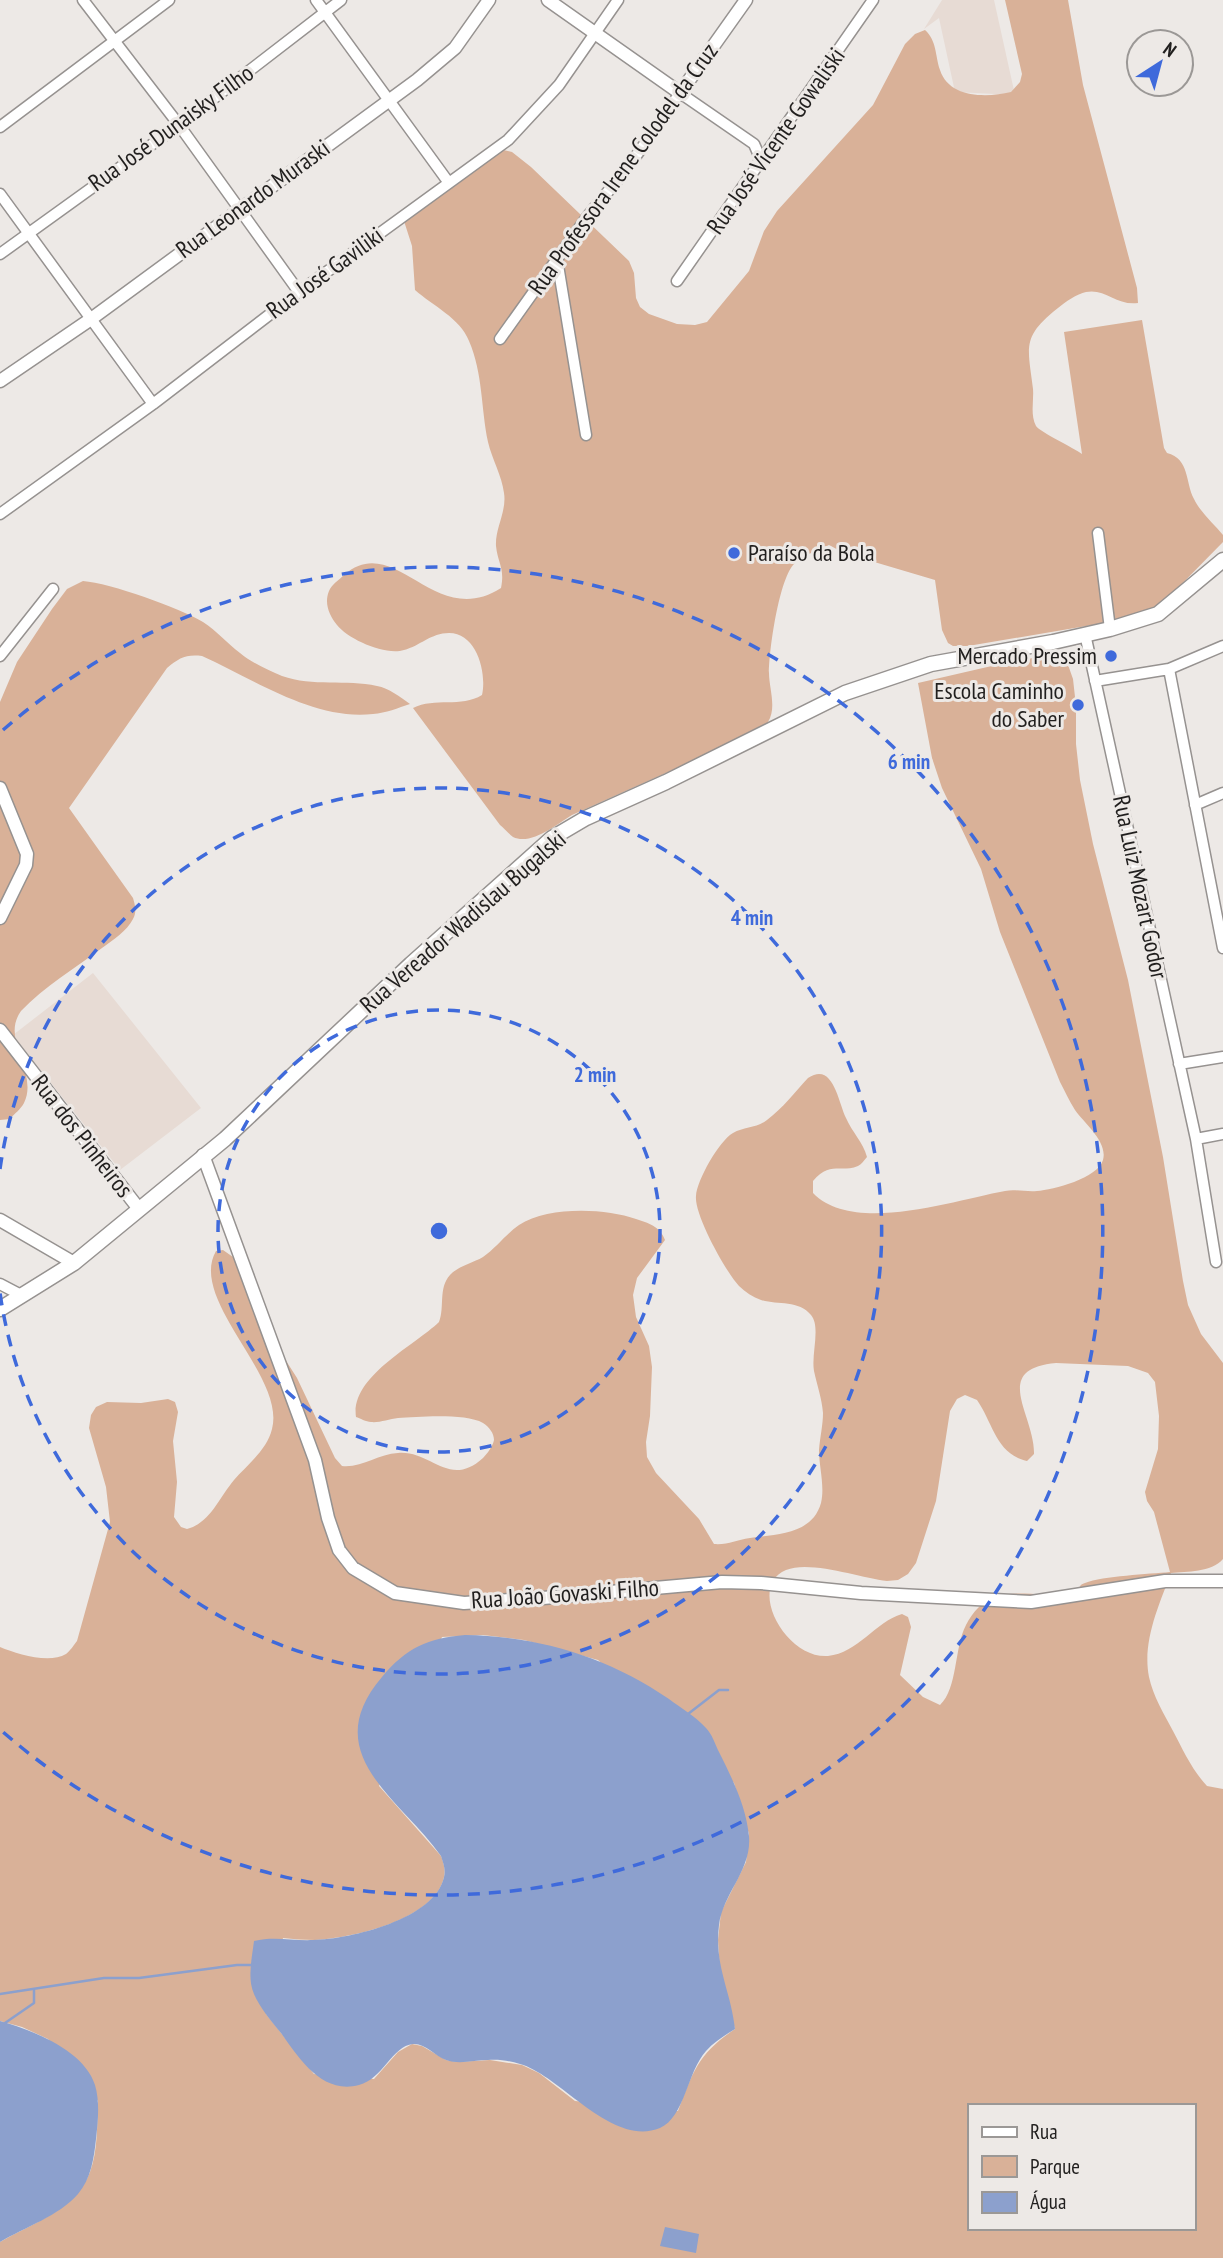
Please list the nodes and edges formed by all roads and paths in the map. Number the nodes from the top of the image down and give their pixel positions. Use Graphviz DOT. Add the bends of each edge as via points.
graph roads {
  1 [pos="83,0"];
  2 [pos="169,0"];
  3 [pos="316,0"];
  4 [pos="341,0"];
  5 [pos="489,0"];
  6 [pos="548,0"];
  7 [pos="618,0"];
  8 [pos="746,0"];
  9 [pos="873,0"];
  10 [pos="326,13"];
  11 [pos="595,32"];
  12 [pos="116,41"];
  13 [pos="680,93"];
  14 [pos="388,100"];
  15 [pos="179,125"];
  16 [pos="0,127"];
  17 [pos="760,165"];
  18 [pos="449,183"];
  19 [pos="0,194"];
  20 [pos="238,209"];
  21 [pos="27,233"];
  22 [pos="0,254"];
  23 [pos="557,259"];
  24 [pos="677,281"];
  25 [pos="299,292"];
  26 [pos="91,319"];
  27 [pos="500,339"];
  28 [pos="0,381"];
  29 [pos="153,404"];
  30 [pos="586,435"];
  31 [pos="0,514"];
  32 [pos="1098,533"];
  33 [pos="1223,560"];
  34 [pos="52,589"];
  35 [pos="1111,629"];
  36 [pos="1085,634"];
  37 [pos="1223,646"];
  38 [pos="0,656"];
  39 [pos="1169,669"];
  40 [pos="1094,681"];
  41 [pos="0,788"];
  42 [pos="1223,793"];
  43 [pos="1195,805"];
  44 [pos="1219,901"];
  45 [pos="0,918"];
  46 [pos="1223,948"];
  47 [pos="0,1030"];
  48 [pos="1223,1057"];
  49 [pos="1179,1065"];
  50 [pos="1223,1134"];
  51 [pos="1196,1139"];
  52 [pos="203,1155"];
  53 [pos="139,1209"];
  54 [pos="0,1220"];
  55 [pos="1216,1262"];
  56 [pos="74,1263"];
  57 [pos="0,1284"];
  58 [pos="21,1295"];
  59 [pos="0,1309"];
  60 [pos="1223,1581"];
  1 -- 12 [label="street"];
  2 -- 12 [label="street"];
  3 -- 10 [label="street"];
  4 -- 10 [label="street, Rua José Dunaisky Filho"];
  5 -- 14 [label="street, Rua Leonardo Muraski" via="455,48"];
  6 -- 11 [label="street"];
  7 -- 11 [label="street, Rua José Gaviliki"];
  8 -- 13 [label="street, Rua Professora Irene Colodel da Cruz"];
  9 -- 17 [label="street, Rua José Vicente Gowaliski"];
  10 -- 14 [label="street"];
  10 -- 15 [label="street, Rua José Dunaisky Filho"];
  11 -- 13 [label="street"];
  11 -- 18 [label="street, Rua José Gaviliki" via="559,85 508,140"];
  12 -- 15 [label="street"];
  12 -- 16 [label="street"];
  13 -- 17 [label="street" via="754,144"];
  13 -- 23 [label="street, Rua Professora Irene Colodel da Cruz"];
  14 -- 18 [label="street"];
  14 -- 20 [label="street, Rua Leonardo Muraski"];
  15 -- 20 [label="street"];
  15 -- 21 [label="street, Rua José Dunaisky Filho"];
  17 -- 24 [label="street, Rua José Vicente Gowaliski"];
  18 -- 25 [label="street, Rua José Gaviliki"];
  19 -- 21 [label="street"];
  20 -- 25 [label="street"];
  20 -- 26 [label="street, Rua Leonardo Muraski"];
  21 -- 22 [label="street, Rua José Dunaisky Filho"];
  21 -- 26 [label="street"];
  23 -- 27 [label="street, Rua Professora Irene Colodel da Cruz"];
  23 -- 30 [label="street"];
  25 -- 29 [label="street, Rua José Gaviliki"];
  26 -- 28 [label="street, Rua Leonardo Muraski"];
  26 -- 29 [label="street"];
  29 -- 31 [label="street, Rua José Gaviliki"];
  32 -- 35 [label="street"];
  33 -- 35 [label="main road, Rua Vereador Wadislau Bugalski" via="1158,614"];
  34 -- 38 [label="street"];
  35 -- 36 [label="main road, Rua Vereador Wadislau Bugalski"];
  36 -- 40 [label="street, Rua Luiz Mozart Godor"];
  36 -- 52 [label="main road, Rua Vereador Wadislau Bugalski" via="931,664 845,694 552,838"];
  37 -- 39 [label="street"];
  39 -- 40 [label="street"];
  39 -- 43 [label="street"];
  40 -- 49 [label="street, Rua Luiz Mozart Godor"];
  41 -- 45 [label="street" via="27,854"];
  42 -- 43 [label="street"];
  43 -- 44 [label="street"];
  44 -- 46 [label="street"];
  47 -- 53 [label="street, Rua dos Pinheiros"];
  48 -- 49 [label="street"];
  49 -- 51 [label="street, Rua Luiz Mozart Godor"];
  50 -- 51 [label="street"];
  51 -- 55 [label="street, Rua Luiz Mozart Godor"];
  52 -- 53 [label="main road, Rua Vereador Wadislau Bugalski"];
  52 -- 60 [label="street, Rua João Govaski Filho" via="315,1460 339,1550 353,1568 395,1592 464,1602 722,1582 1031,1602 1165,1581"];
  53 -- 56 [label="main road, Rua Vereador Wadislau Bugalski"];
  54 -- 56 [label="street"];
  56 -- 58 [label="main road, Rua Vereador Wadislau Bugalski"];
  57 -- 58 [label="street"];
  58 -- 59 [label="main road, Rua Vereador Wadislau Bugalski"];
}
